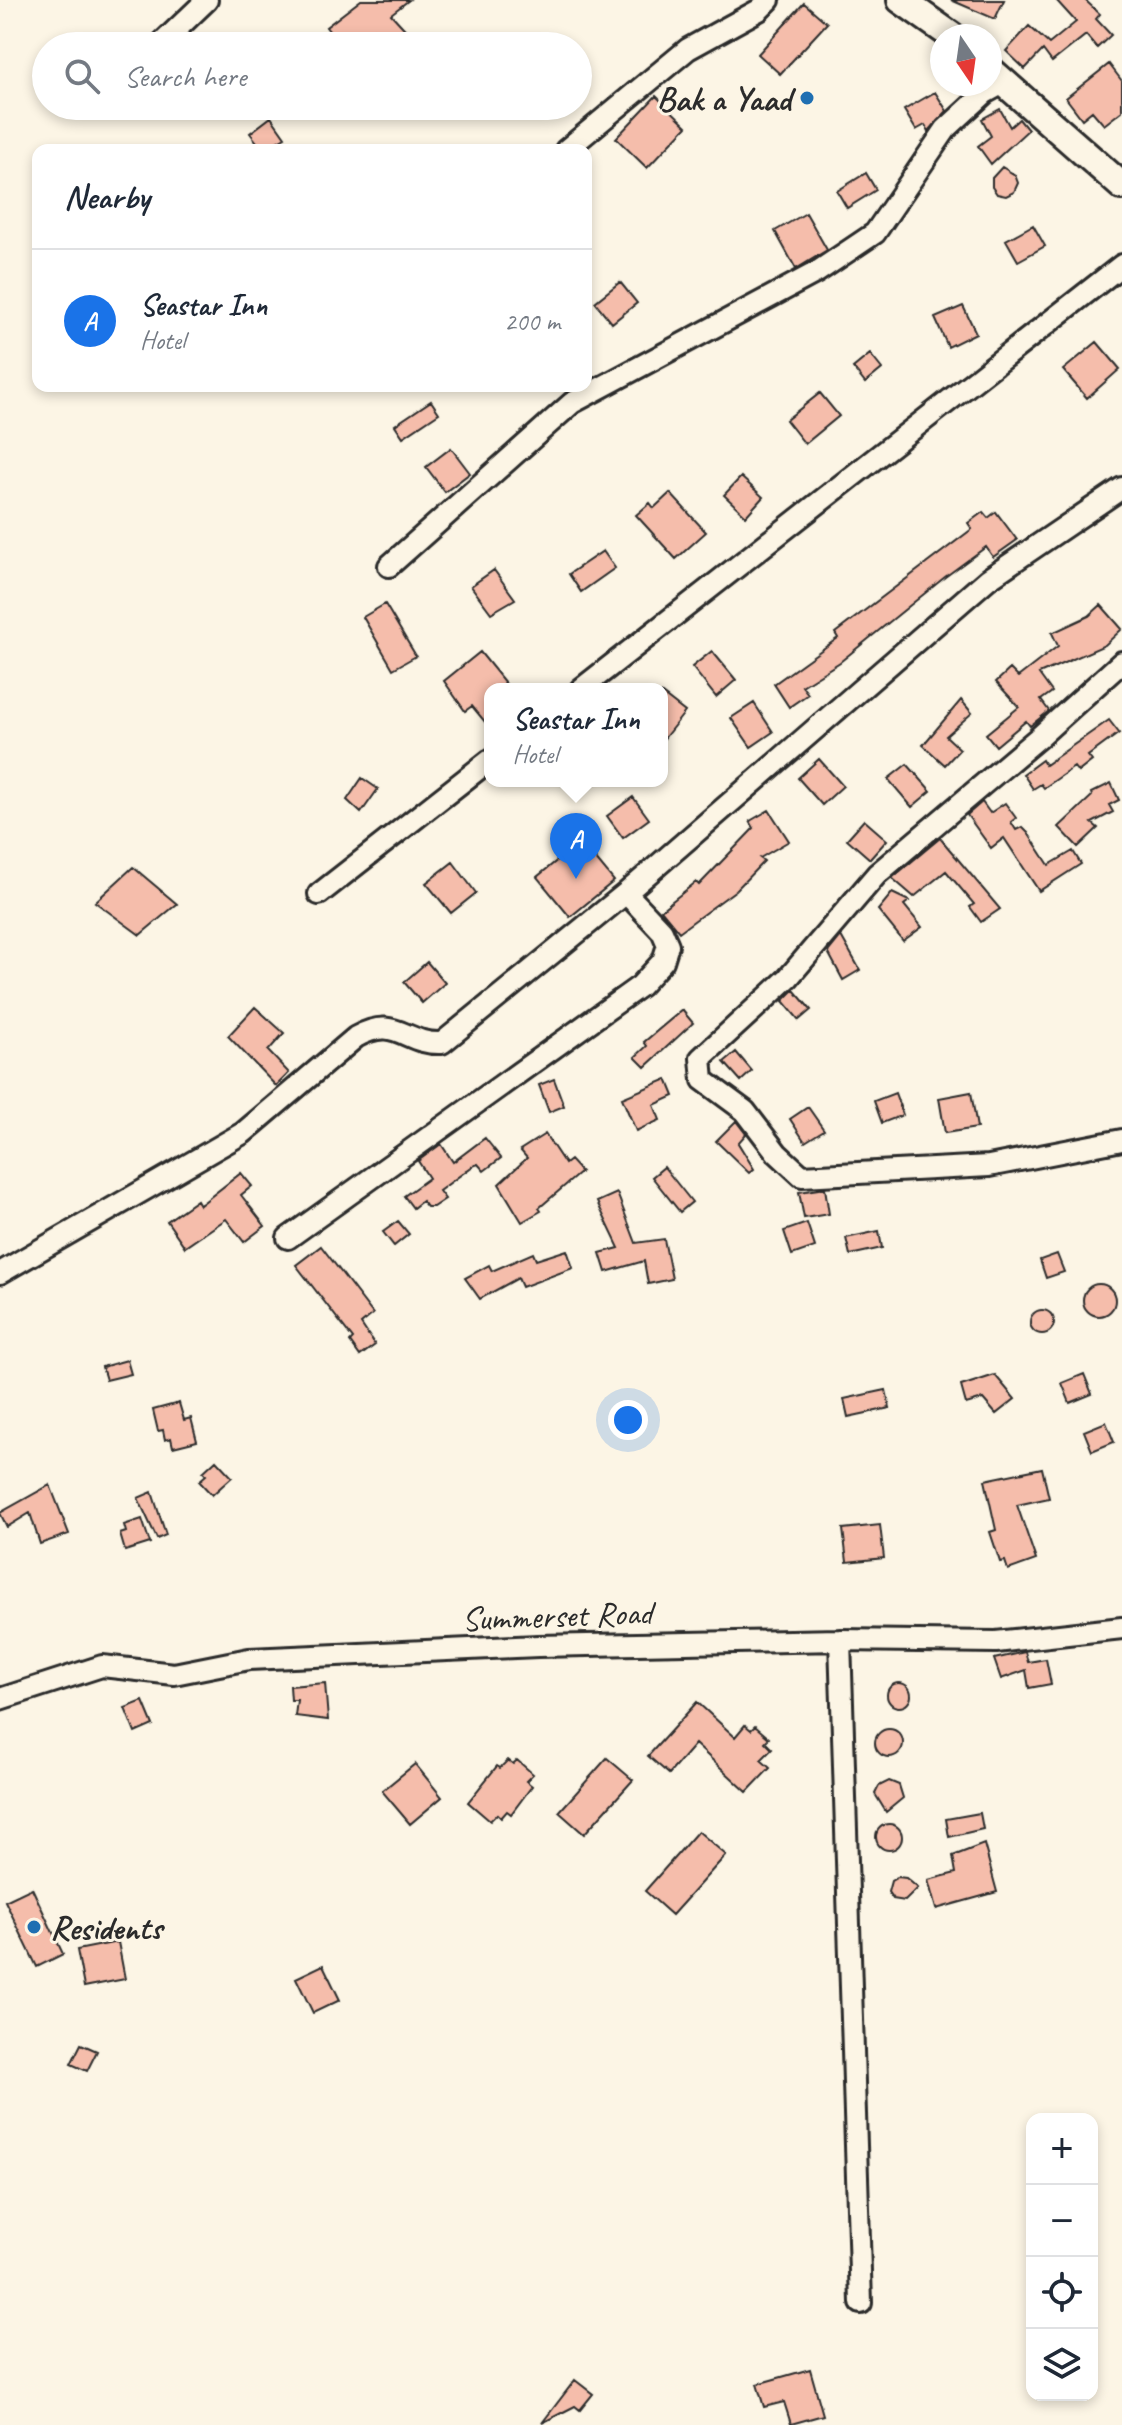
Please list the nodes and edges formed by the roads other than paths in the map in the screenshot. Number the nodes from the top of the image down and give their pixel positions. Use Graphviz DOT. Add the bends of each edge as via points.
graph roads {
  1 [pos="207,0"];
  2 [pos="769,0"];
  3 [pos="901,0"];
  4 [pos="935,24"];
  5 [pos="174,32"];
  6 [pos="1002,81"];
  7 [pos="982,96"];
  8 [pos="573,144"];
  9 [pos="1122,186"];
  10 [pos="1122,265"];
  11 [pos="1122,488"];
  12 [pos="389,566"];
  13 [pos="1122,662"];
  14 [pos="589,683"];
  15 [pos="484,765"];
  16 [pos="626,893"];
  17 [pos="319,894"];
  18 [pos="1122,1140"];
  19 [pos="288,1238"];
  20 [pos="0,1273"];
  21 [pos="1122,1628"];
  22 [pos="840,1640"];
  23 [pos="0,1699"];
  24 [pos="861,2303"];
  1 -- 5 [label="street"];
  2 -- 8 [label="street" via="688,49"];
  3 -- 4 [label="main road"];
  6 -- 9 [label="main road"];
  7 -- 12 [label="street" via="946,129 875,233 817,272 572,403"];
  10 -- 14 [label="street"];
  11 -- 16 [label="street" via="988,579"];
  13 -- 18 [label="street" via="877,874 788,978 701,1058 703,1080 745,1111 802,1176 989,1166"];
  15 -- 17 [label="street"];
  16 -- 19 [label="street" via="662,931 668,945 663,961 640,986"];
  16 -- 20 [label="street" via="442,1043 427,1044 375,1026 243,1133"];
  21 -- 22 [label="street, Summerset Road" via="996,1642"];
  22 -- 23 [label="street, Summerset Road" via="249,1659 174,1674 102,1666"];
  22 -- 24 [label="street"];
}
